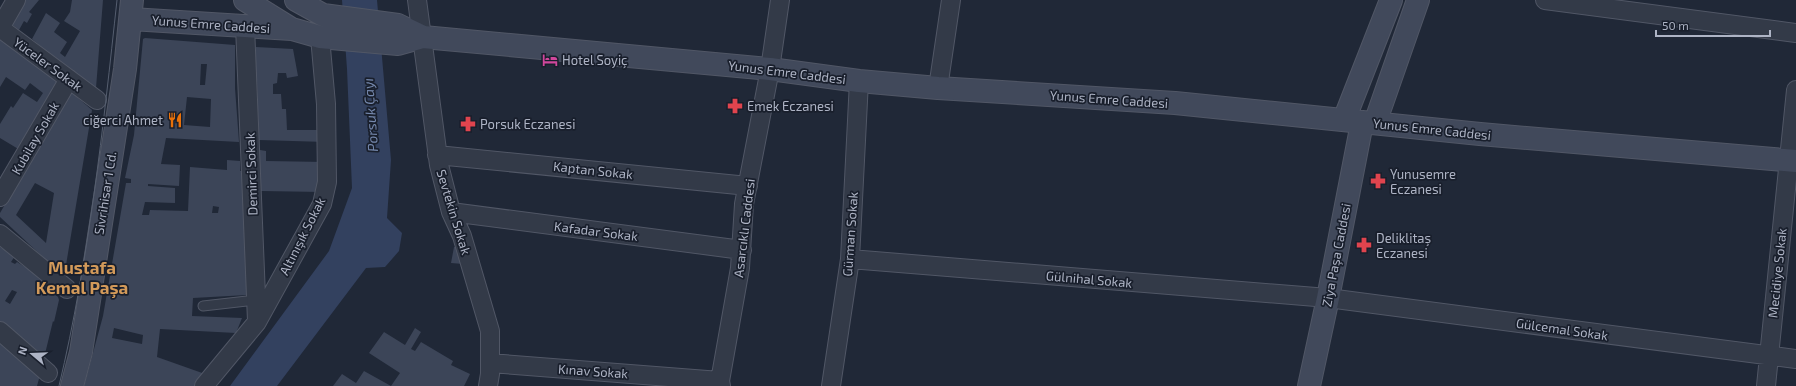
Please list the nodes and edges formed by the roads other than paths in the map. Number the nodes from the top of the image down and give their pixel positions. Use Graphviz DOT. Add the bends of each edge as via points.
graph roads {
  1 [pos="16,0"];
  2 [pos="245,0"];
  3 [pos="417,0"];
  4 [pos="780,0"];
  5 [pos="951,0"];
  6 [pos="1391,0"];
  7 [pos="1418,0"];
  8 [pos="1545,0"];
  9 [pos="301,1"];
  10 [pos="132,9"];
  11 [pos="245,26"];
  12 [pos="0,28"];
  13 [pos="292,29"];
  14 [pos="1796,33"];
  15 [pos="320,37"];
  16 [pos="423,37"];
  17 [pos="770,69"];
  18 [pos="69,79"];
  19 [pos="859,80"];
  20 [pos="938,88"];
  21 [pos="1796,90"];
  22 [pos="97,100"];
  23 [pos="1360,122"];
  24 [pos="437,155"];
  25 [pos="1792,161"];
  26 [pos="748,186"];
  27 [pos="0,197"];
  28 [pos="451,212"];
  29 [pos="0,234"];
  30 [pos="742,250"];
  31 [pos="850,259"];
  32 [pos="67,289"];
  33 [pos="1328,298"];
  34 [pos="256,300"];
  35 [pos="203,306"];
  36 [pos="257,322"];
  37 [pos="0,331"];
  38 [pos="1769,356"];
  39 [pos="1796,359"];
  40 [pos="490,363"];
  41 [pos="48,373"];
  42 [pos="721,384"];
  43 [pos="72,386"];
  44 [pos="204,386"];
  45 [pos="488,386"];
  46 [pos="831,386"];
  47 [pos="1308,386"];
  48 [pos="1766,386"];
  1 -- 12 [label="street"];
  2 -- 13 [label="main road, Yunus Emre Caddesi"];
  3 -- 16 [label="street, Sevtekin Sokak"];
  4 -- 17 [label="street, Asarcıklı Caddesi"];
  5 -- 20 [label="street"];
  6 -- 23 [label="main road, Ziya Paşa Caddesi"];
  7 -- 23 [label="main road, Ziya Paşa Caddesi"];
  8 -- 14 [label="street"];
  9 -- 16 [label="main road, Yunus Emre Caddesi" via="323,15 398,25"];
  10 -- 11 [label="main road, Yunus Emre Caddesi"];
  10 -- 43 [label="main road, Sivrihisar 1 Cd." via="81,352"];
  11 -- 13 [label="main road, Yunus Emre Caddesi"];
  11 -- 34 [label="street, Demirci Sokak"];
  12 -- 18 [label="street, Yüceler Sokak"];
  13 -- 15 [label="main road, Yunus Emre Caddesi"];
  15 -- 16 [label="main road, Yunus Emre Caddesi" via="398,44"];
  15 -- 36 [label="street, Altınışık Sokak" via="326,104 327,182 322,204"];
  16 -- 17 [label="main road, Yunus Emre Caddesi"];
  16 -- 24 [label="street, Sevtekin Sokak"];
  17 -- 19 [label="main road, Yunus Emre Caddesi"];
  17 -- 26 [label="street, Asarcıklı Caddesi"];
  18 -- 22 [label="street, Yüceler Sokak"];
  18 -- 27 [label="street, Kubilay Sokak"];
  19 -- 20 [label="main road, Yunus Emre Caddesi"];
  19 -- 31 [label="street, Gürman Sokak"];
  20 -- 23 [label="main road, Yunus Emre Caddesi" via="1175,103"];
  21 -- 25 [label="street, Mecidiye Sokak"];
  23 -- 25 [label="main road, Yunus Emre Caddesi"];
  23 -- 33 [label="main road, Ziya Paşa Caddesi"];
  24 -- 26 [label="street, Kaptan Sokak"];
  24 -- 28 [label="street, Sevtekin Sokak"];
  25 -- 38 [label="street, Mecidiye Sokak"];
  26 -- 30 [label="street, Asarcıklı Caddesi" via="744,204"];
  28 -- 30 [label="street, Kafadar Sokak"];
  28 -- 40 [label="street, Sevtekin Sokak" via="462,236 490,331"];
  29 -- 32 [label="street"];
  30 -- 42 [label="street, Asarcıklı Caddesi"];
  31 -- 33 [label="street, Gülnihal Sokak"];
  31 -- 46 [label="street, Gürman Sokak"];
  33 -- 38 [label="street, Gülcemal Sokak"];
  33 -- 47 [label="main road, Ziya Paşa Caddesi"];
  34 -- 35 [label="lane"];
  34 -- 36 [label="street, Demirci Sokak"];
  36 -- 44 [label="street, Altınışık Sokak"];
  37 -- 41 [label="street"];
  38 -- 39 [label="street, Gülcemal Sokak"];
  38 -- 48 [label="street, Mecidiye Sokak"];
  40 -- 42 [label="street, Kınav Sokak"];
  40 -- 45 [label="street, Sevtekin Sokak"];
}
